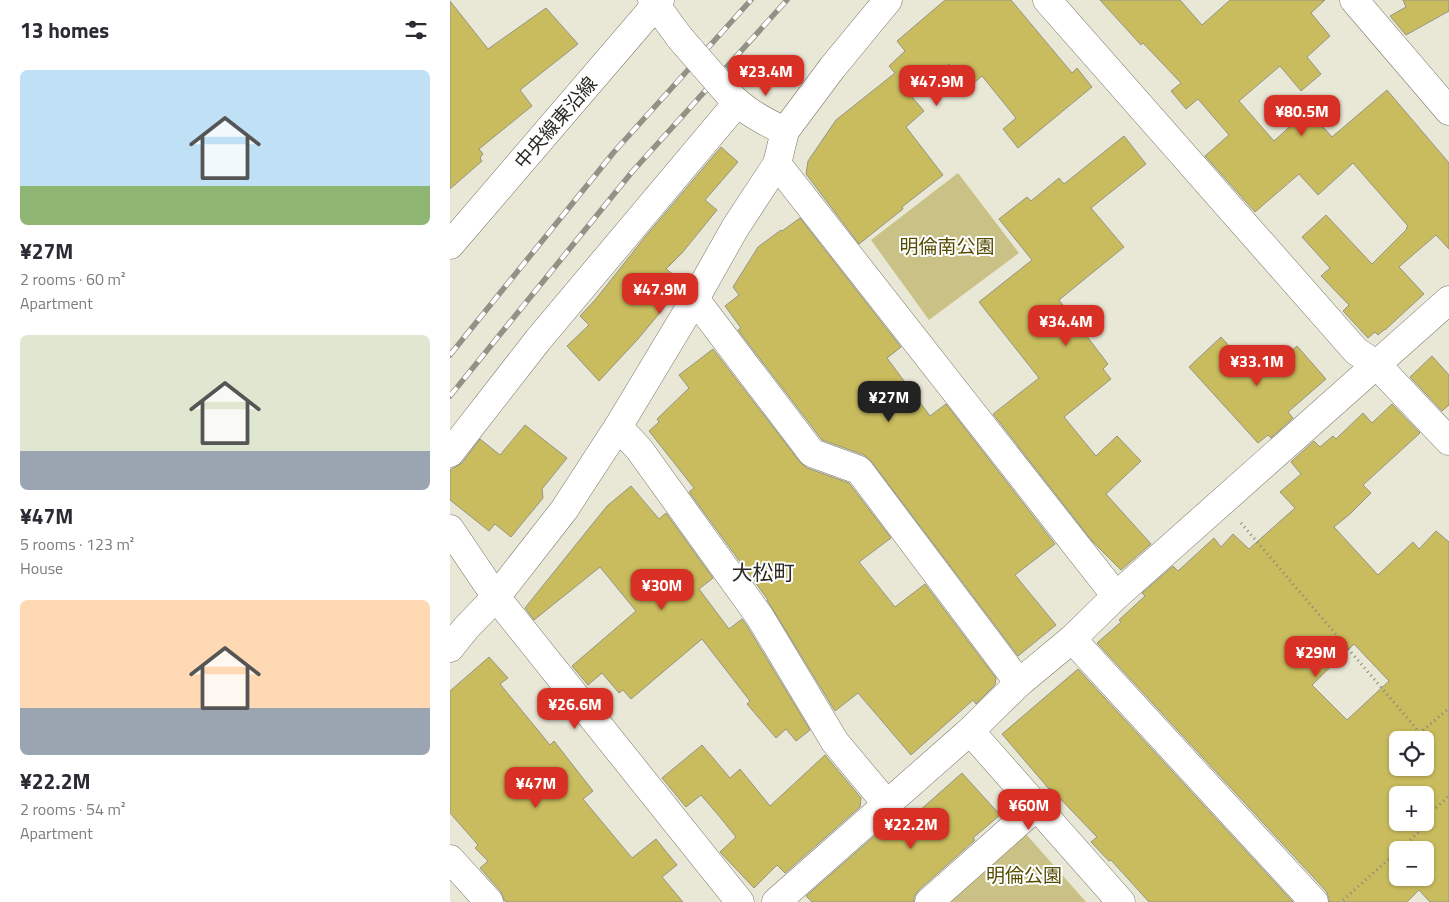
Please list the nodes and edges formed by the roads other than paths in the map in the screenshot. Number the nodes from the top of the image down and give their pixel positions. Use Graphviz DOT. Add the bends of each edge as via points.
graph roads {
  1 [pos="888,0"];
  2 [pos="1047,0"];
  3 [pos="1354,0"];
  4 [pos="656,2"];
  5 [pos="732,97"];
  6 [pos="1449,110"];
  7 [pos="785,131"];
  8 [pos="777,164"];
  9 [pos="450,245"];
  10 [pos="695,299"];
  11 [pos="1449,300"];
  12 [pos="1377,365"];
  13 [pos="618,427"];
  14 [pos="1449,441"];
  15 [pos="450,453"];
  16 [pos="450,529"];
  17 [pos="1116,596"];
  18 [pos="496,597"];
  19 [pos="1072,639"];
  20 [pos="450,648"];
  21 [pos="1019,683"];
  22 [pos="970,731"];
  23 [pos="886,804"];
  24 [pos="1036,807"];
  25 [pos="450,859"];
  26 [pos="489,902"];
  27 [pos="740,902"];
  28 [pos="776,902"];
  29 [pos="930,902"];
  30 [pos="1121,902"];
  31 [pos="1314,902"];
  1 -- 7 [label="street"];
  2 -- 12 [label="street" via="1356,351"];
  3 -- 6 [label="street"];
  4 -- 5 [label="street, bridge" via="680,38"];
  4 -- 9 [label="street, 中央線東沿線"];
  5 -- 7 [label="street" via="763,121"];
  5 -- 15 [label="street"];
  7 -- 8 [label="street"];
  8 -- 10 [label="street" via="735,228"];
  8 -- 17 [label="street"];
  10 -- 13 [label="street"];
  10 -- 21 [label="street" via="812,452 859,470"];
  11 -- 12 [label="street"];
  12 -- 14 [label="street"];
  12 -- 17 [label="street"];
  13 -- 18 [label="street" via="564,510"];
  13 -- 23 [label="street" via="639,449 760,616 835,742"];
  16 -- 18 [label="street"];
  17 -- 19 [label="street"];
  18 -- 20 [label="street"];
  18 -- 27 [label="street"];
  19 -- 21 [label="street"];
  19 -- 31 [label="street"];
  21 -- 22 [label="street"];
  22 -- 23 [label="street"];
  22 -- 24 [label="street"];
  23 -- 28 [label="street"];
  24 -- 29 [label="street"];
  24 -- 30 [label="street"];
  25 -- 26 [label="street"];
}
